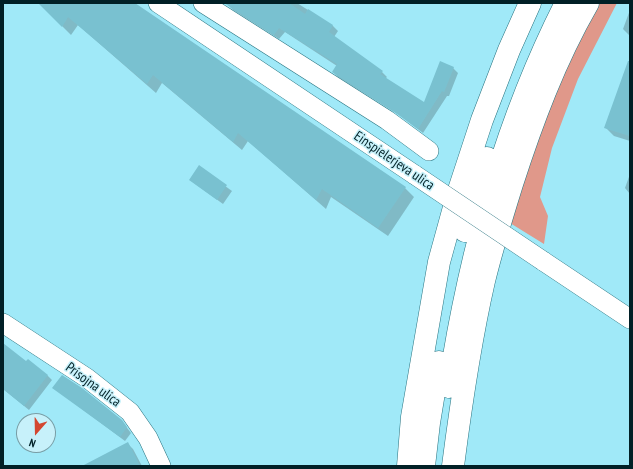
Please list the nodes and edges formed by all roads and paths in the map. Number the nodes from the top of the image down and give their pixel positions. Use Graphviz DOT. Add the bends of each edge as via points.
graph roads {
  1 [pos="158,3"];
  2 [pos="203,3"];
  3 [pos="530,3"];
  4 [pos="550,3"];
  5 [pos="566,3"];
  6 [pos="588,3"];
  7 [pos="429,151"];
  8 [pos="630,319"];
  9 [pos="3,323"];
  10 [pos="161,466"];
  11 [pos="408,466"];
  12 [pos="424,466"];
  13 [pos="439,466"];
  14 [pos="453,466"];
  1 -- 8 [label="street, Einspielerjeva ulica, bridge"];
  2 -- 7 [label="street, Einspielerjeva ulica" via="387,120"];
  3 -- 11 [label="highway" via="482,120 439,262 412,417"];
  4 -- 12 [label="highway" via="498,125 474,197 456,268 443,336"];
  5 -- 13 [label="highway" via="539,60 514,123 489,202 470,273 455,346"];
  6 -- 14 [label="highway" via="553,72 527,135 504,209 484,280 470,349"];
  9 -- 10 [label="street, Prisojna ulica" via="87,378 130,412 148,438"];
}
